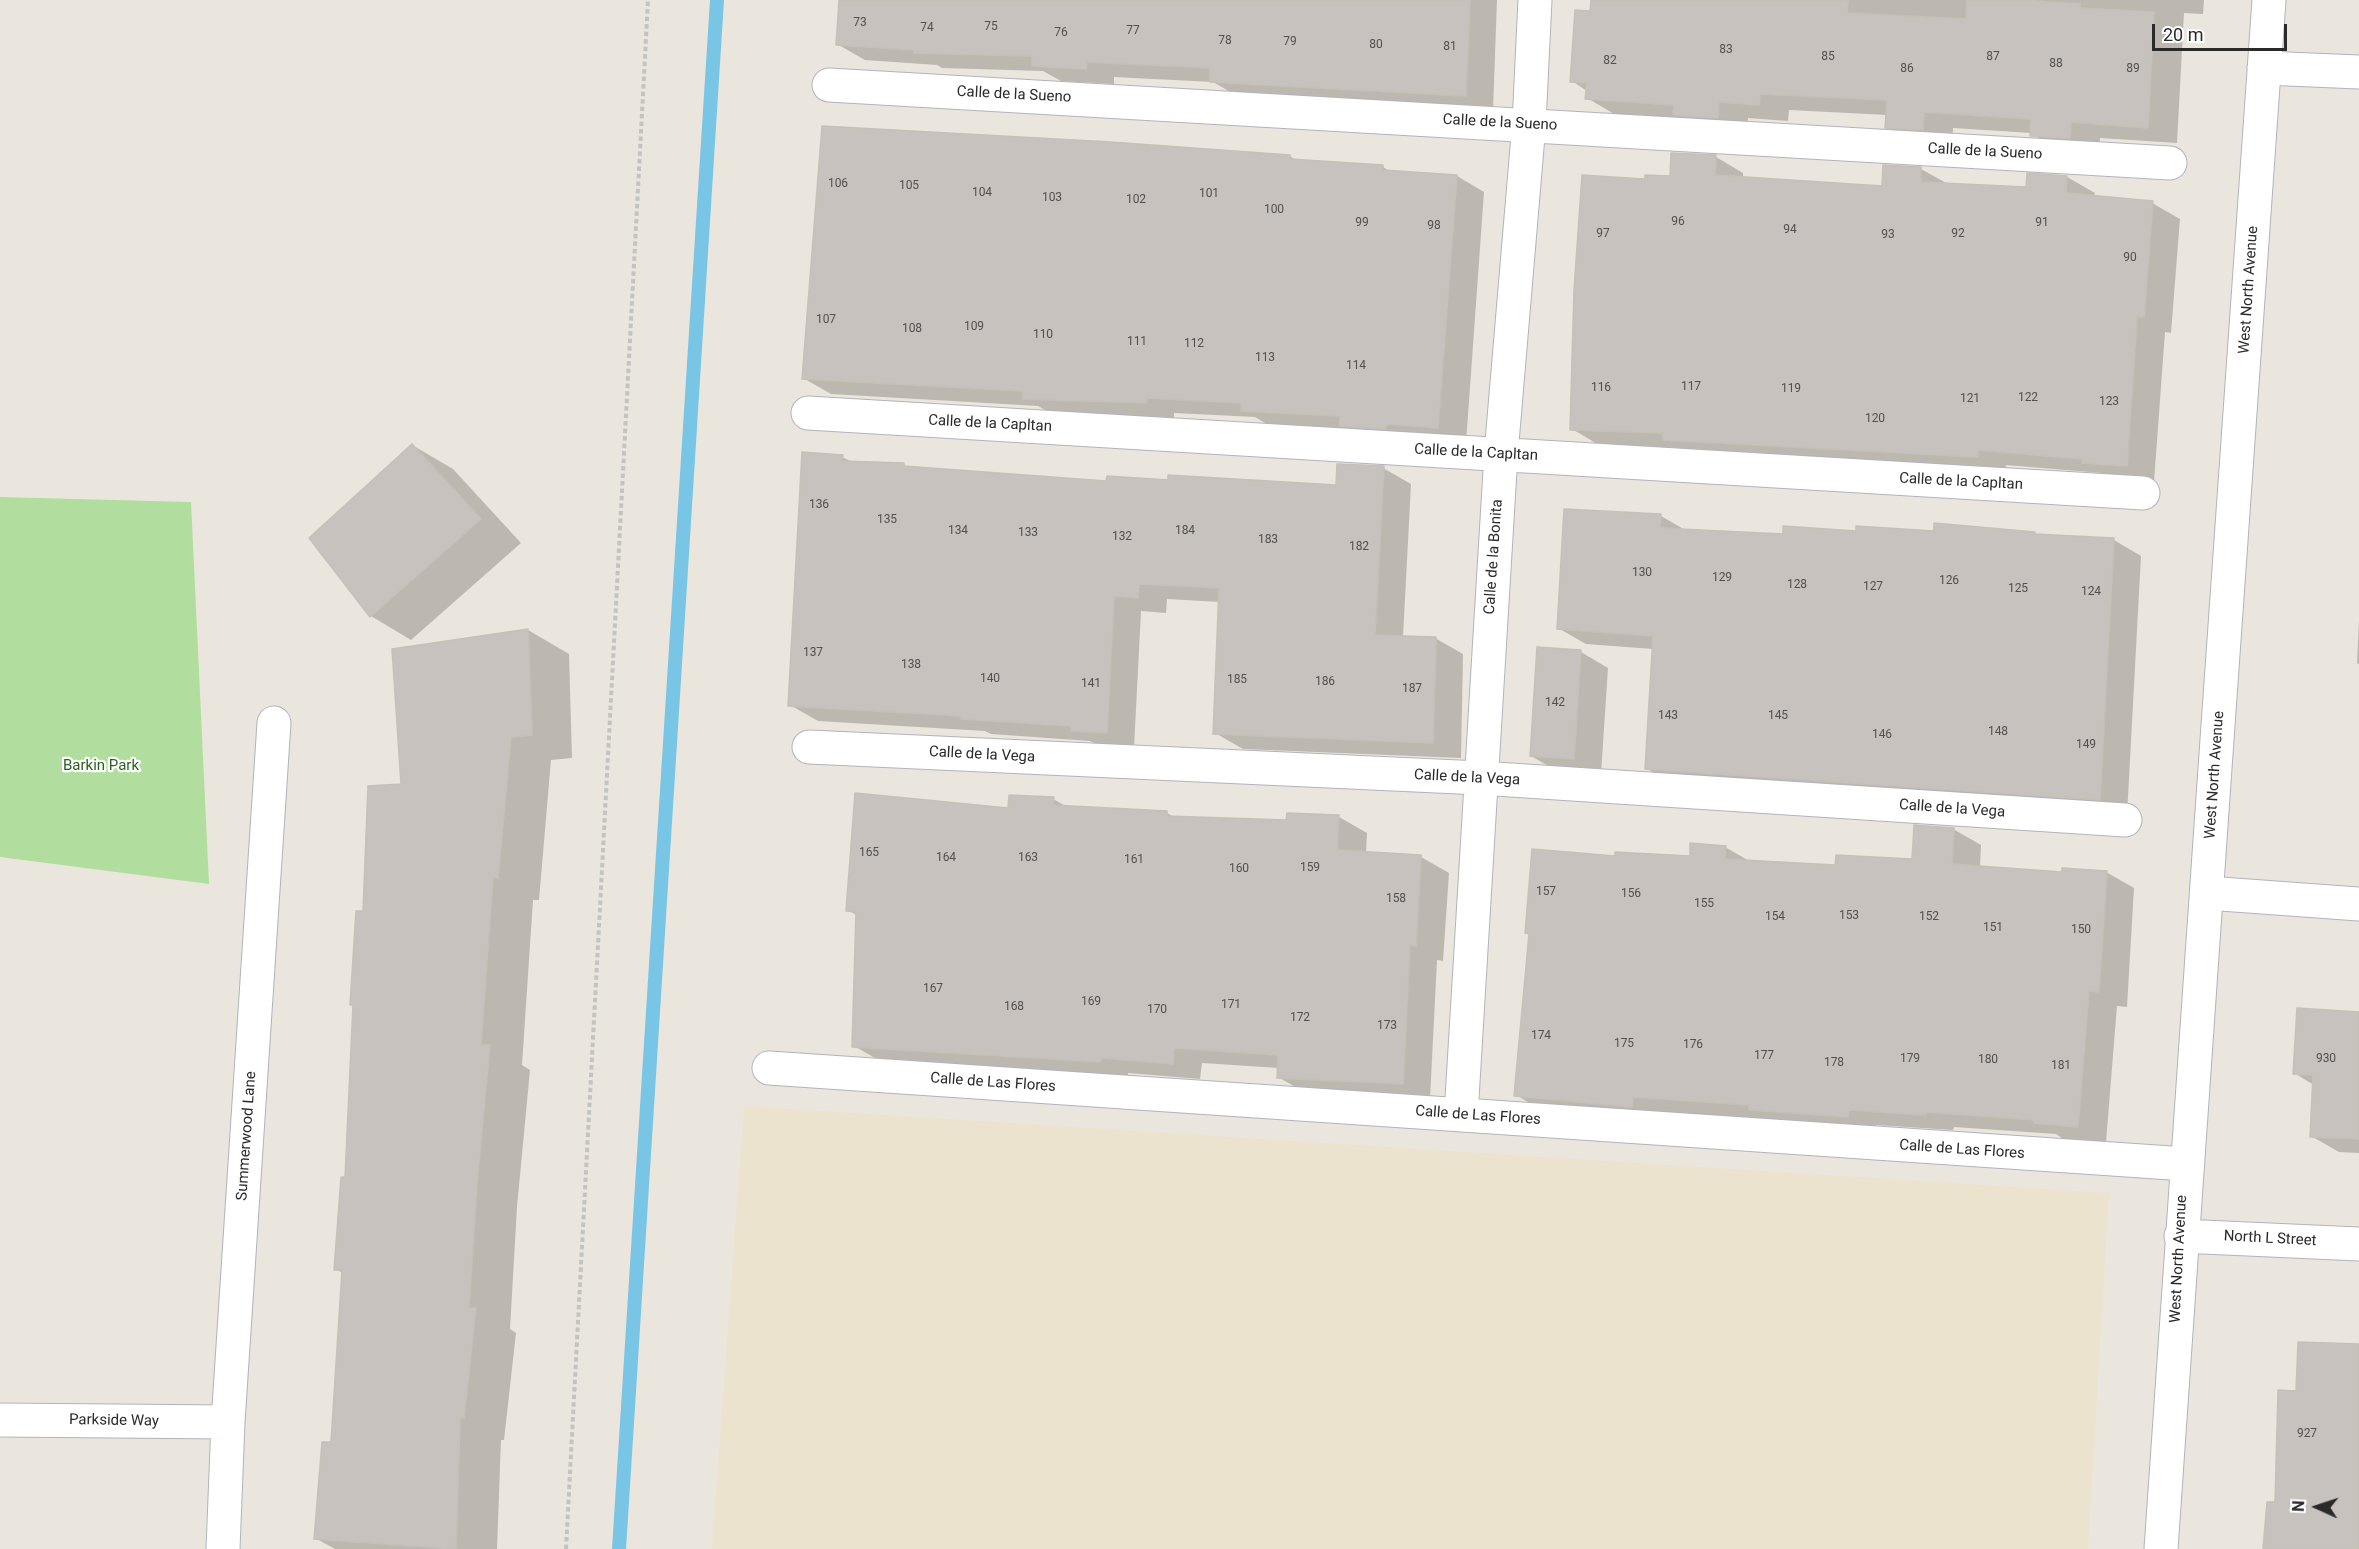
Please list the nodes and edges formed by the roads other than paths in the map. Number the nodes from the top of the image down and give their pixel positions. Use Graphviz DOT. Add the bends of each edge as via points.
graph roads {
  1 [pos="1535,0"];
  2 [pos="2269,0"];
  3 [pos="2264,68"];
  4 [pos="2359,72"];
  5 [pos="829,84"];
  6 [pos="1529,124"];
  7 [pos="2170,164"];
  8 [pos="808,413"];
  9 [pos="1501,454"];
  10 [pos="2143,493"];
  11 [pos="274,723"];
  12 [pos="809,747"];
  13 [pos="1480,778"];
  14 [pos="2125,820"];
  15 [pos="2207,893"];
  16 [pos="2359,904"];
  17 [pos="769,1068"];
  18 [pos="1461,1115"];
  19 [pos="2186,1164"];
  20 [pos="2181,1236"];
  21 [pos="2359,1244"];
  22 [pos="0,1420"];
  23 [pos="228,1422"];
  24 [pos="223,1549"];
  25 [pos="2162,1549"];
  1 -- 6 [label="street, Calle de la Bonita"];
  2 -- 3 [label="street, West North Avenue"];
  3 -- 4 [label="street"];
  3 -- 15 [label="street, West North Avenue"];
  5 -- 6 [label="street, Calle de la Sueno"];
  6 -- 7 [label="street, Calle de la Sueno"];
  6 -- 9 [label="street, Calle de la Bonita"];
  8 -- 9 [label="street, Calle de la Capltan"];
  9 -- 10 [label="street, Calle de la Capltan"];
  9 -- 13 [label="street, Calle de la Bonita"];
  11 -- 23 [label="street, Summerwood Lane"];
  12 -- 13 [label="street, Calle de la Vega"];
  13 -- 14 [label="street, Calle de la Vega"];
  13 -- 18 [label="street, Calle de la Bonita"];
  15 -- 16 [label="street"];
  15 -- 19 [label="street, West North Avenue"];
  17 -- 18 [label="street, Calle de Las Flores"];
  18 -- 19 [label="street, Calle de Las Flores"];
  19 -- 20 [label="street, West North Avenue"];
  20 -- 21 [label="street, North L Street"];
  20 -- 25 [label="street, West North Avenue"];
  22 -- 23 [label="street, Parkside Way"];
  23 -- 24 [label="street, Summerwood Lane"];
}
